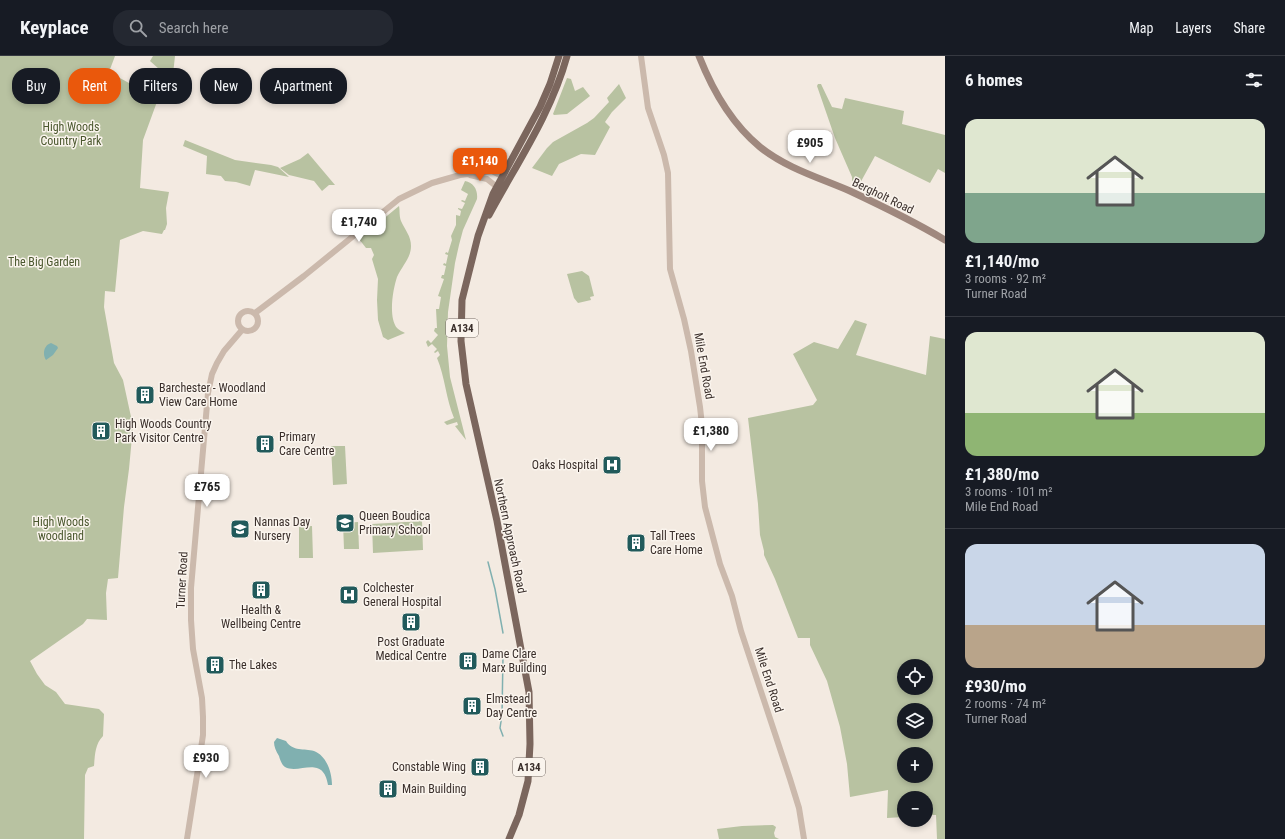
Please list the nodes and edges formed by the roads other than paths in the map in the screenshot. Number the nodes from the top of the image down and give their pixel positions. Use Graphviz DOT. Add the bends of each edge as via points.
graph roads {
  1 [pos="559,56"];
  2 [pos="567,56"];
  3 [pos="641,56"];
  4 [pos="699,56"];
  5 [pos="512,160"];
  6 [pos="492,171"];
  7 [pos="466,174"];
  8 [pos="504,180"];
  9 [pos="497,187"];
  10 [pos="478,236"];
  11 [pos="945,240"];
  12 [pos="255,313"];
  13 [pos="242,330"];
  14 [pos="187,839"];
  15 [pos="509,839"];
  16 [pos="804,839"];
  1 -- 5 [label="main road, Northern Approach Road / A134" via="545,96"];
  2 -- 8 [label="main road, Northern Approach Road / A134" via="544,118 512,173"];
  3 -- 16 [label="street, Mile End Road" via="648,108 668,173 670,269 691,351 700,407 705,507 720,564 799,808"];
  4 -- 11 [label="main road, Bergholt Road" via="733,120 760,147 790,165 890,210"];
  5 -- 6 [label="street"];
  5 -- 8 [label="main road, Northern Approach Road / A134"];
  6 -- 7 [label="street"];
  6 -- 8 [label="street"];
  7 -- 9 [label="street" via="487,179"];
  7 -- 12 [label="street" via="432,183 399,199"];
  8 -- 9 [label="main road, A134"];
  8 -- 10 [label="main road, Northern Approach Road / A134"];
  9 -- 10 [label="main road, Northern Approach Road / A134"];
  10 -- 15 [label="main road, Northern Approach Road / A134" via="462,300 461,341 466,384 497,521 530,692 528,781 519,815"];
  12 -- 13 [label="street, Turner Road" via="259,321 257,326 252,331"];
  12 -- 13 [label="street" via="247,311 240,315 238,322"];
  13 -- 14 [label="street, Turner Road" via="224,351 212,374 204,423 190,614 202,698 203,735"];
}
